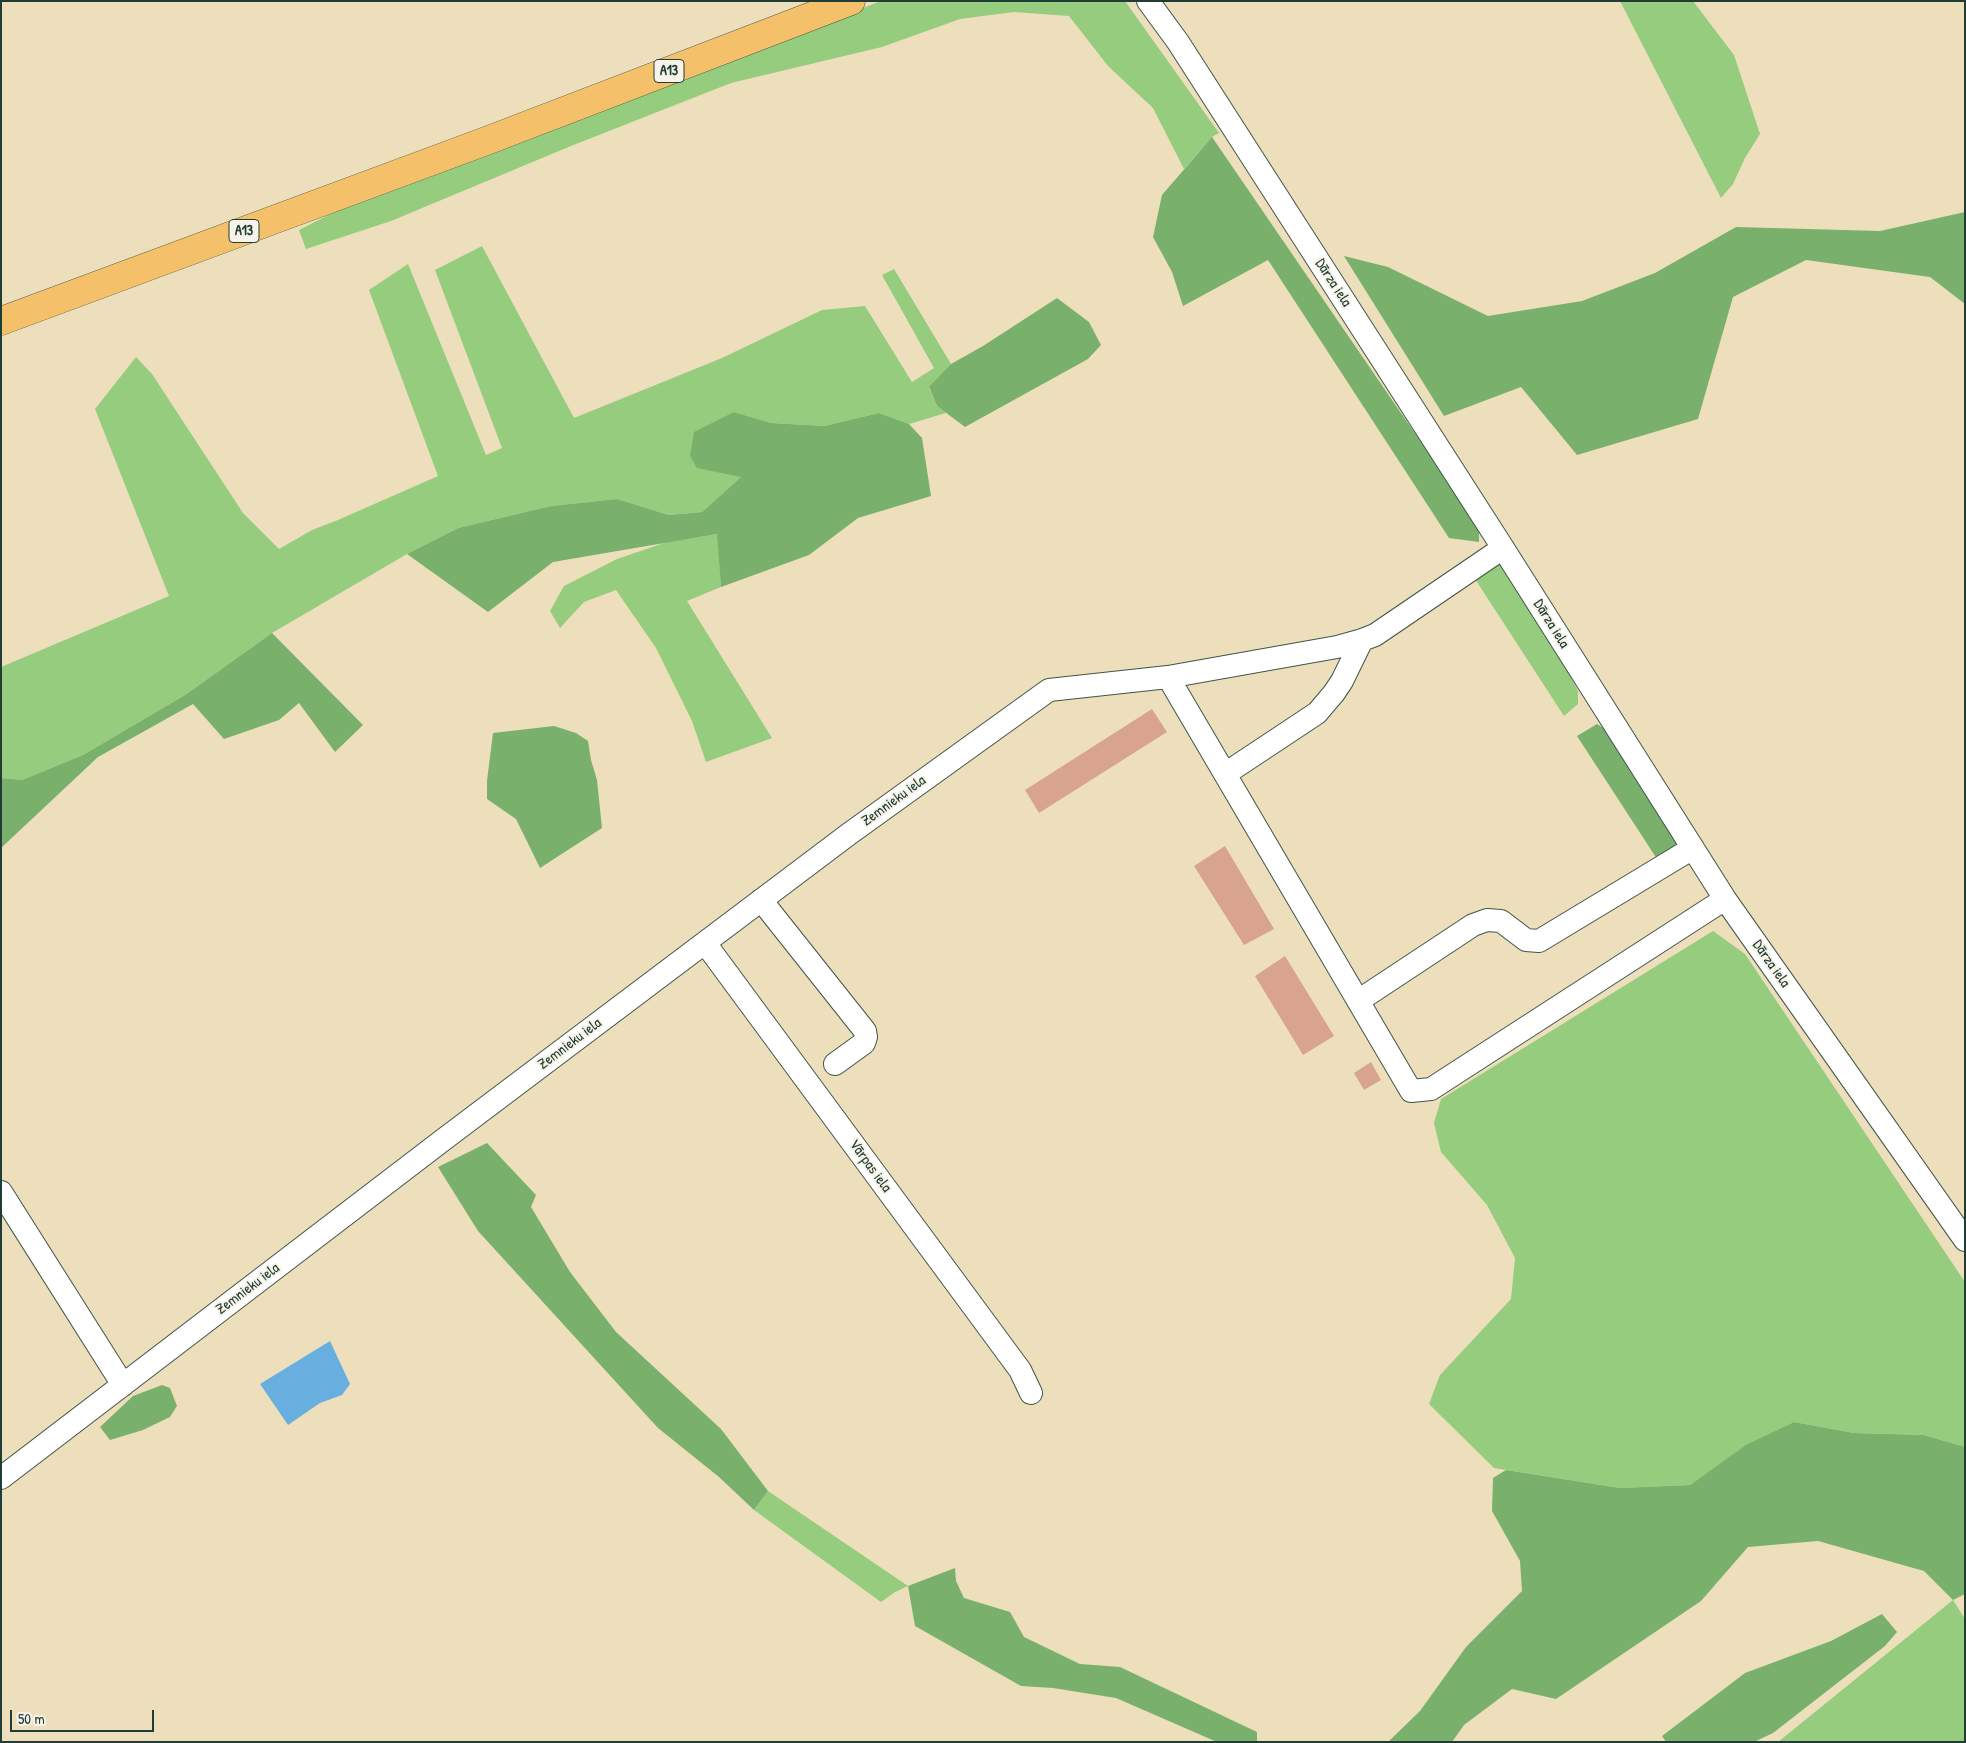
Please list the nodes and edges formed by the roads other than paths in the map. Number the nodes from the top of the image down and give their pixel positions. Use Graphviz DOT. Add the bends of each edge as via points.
graph roads {
  1 [pos="851,1"];
  2 [pos="1148,1"];
  3 [pos="1,322"];
  4 [pos="1504,548"];
  5 [pos="1362,640"];
  6 [pos="1168,677"];
  7 [pos="1225,774"];
  8 [pos="1693,848"];
  9 [pos="1725,899"];
  10 [pos="761,900"];
  11 [pos="705,942"];
  12 [pos="1358,1001"];
  13 [pos="835,1064"];
  14 [pos="1,1192"];
  15 [pos="1965,1240"];
  16 [pos="123,1385"];
  17 [pos="1031,1393"];
  18 [pos="1,1478"];
  1 -- 3 [label="highway, A13"];
  2 -- 4 [label="street, Dārza iela"];
  4 -- 5 [label="street, Zemnieku iela" via="1375,635"];
  4 -- 8 [label="street, Dārza iela"];
  5 -- 6 [label="street, Zemnieku iela"];
  5 -- 7 [label="street" via="1334,693 1317,713"];
  6 -- 7 [label="street"];
  6 -- 10 [label="street, Zemnieku iela" via="1049,690"];
  7 -- 12 [label="street"];
  8 -- 9 [label="street, Dārza iela"];
  8 -- 12 [label="street" via="1540,941 1526,940 1501,921 1487,920 1473,925"];
  9 -- 12 [label="street" via="1431,1089 1411,1091"];
  9 -- 15 [label="street, Dārza iela"];
  10 -- 11 [label="street, Zemnieku iela"];
  10 -- 13 [label="street" via="865,1031 864,1043"];
  11 -- 16 [label="street, Zemnieku iela"];
  11 -- 17 [label="street, Vārpas iela" via="1020,1370"];
  14 -- 16 [label="street"];
  16 -- 18 [label="street, Zemnieku iela"];
}
